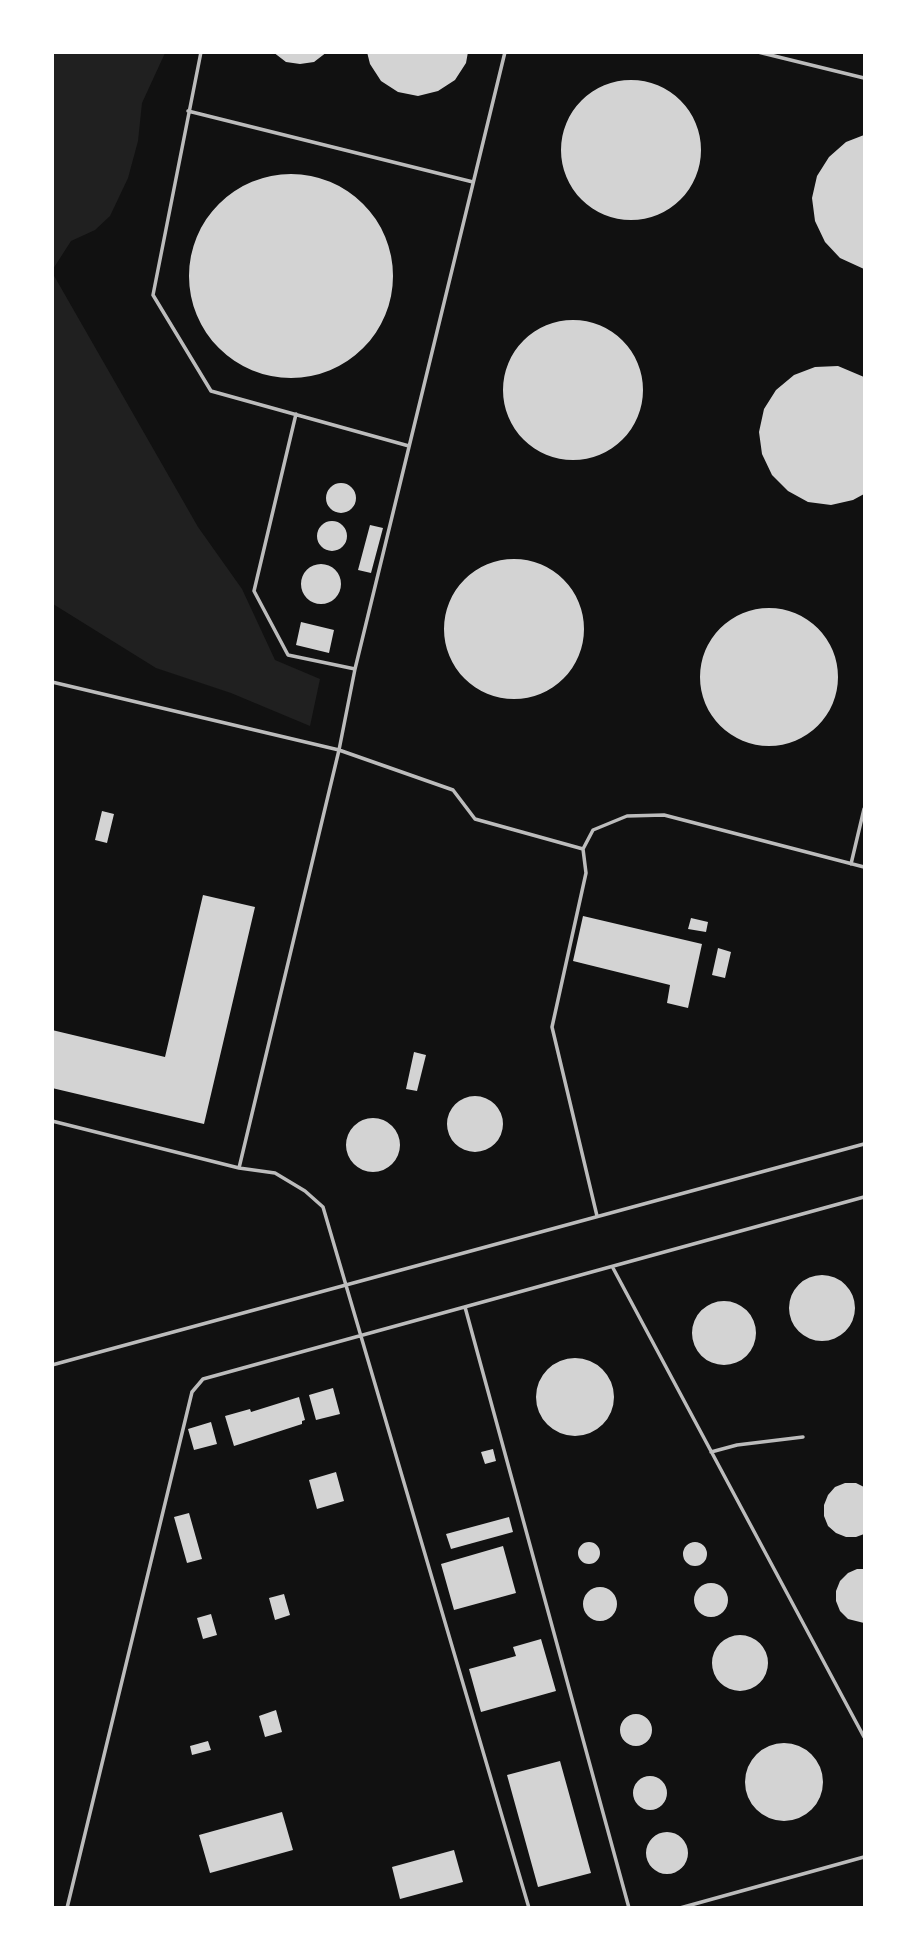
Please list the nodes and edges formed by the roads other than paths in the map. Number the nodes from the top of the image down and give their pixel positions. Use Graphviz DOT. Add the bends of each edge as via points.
graph roads {
  1 [pos="201,52"];
  2 [pos="505,52"];
  3 [pos="758,52"];
  4 [pos="864,78"];
  5 [pos="188,111"];
  6 [pos="473,181"];
  7 [pos="296,414"];
  8 [pos="409,446"];
  9 [pos="355,669"];
  10 [pos="52,682"];
  11 [pos="339,750"];
  12 [pos="864,809"];
  13 [pos="583,849"];
  14 [pos="851,864"];
  15 [pos="864,867"];
  16 [pos="52,1121"];
  17 [pos="864,1144"];
  18 [pos="239,1168"];
  19 [pos="864,1197"];
  20 [pos="597,1216"];
  21 [pos="613,1268"];
  22 [pos="345,1285"];
  23 [pos="465,1307"];
  24 [pos="359,1337"];
  25 [pos="52,1365"];
  26 [pos="803,1437"];
  27 [pos="711,1452"];
  28 [pos="864,1737"];
  29 [pos="864,1857"];
  30 [pos="67,1908"];
  31 [pos="529,1908"];
  32 [pos="629,1908"];
  33 [pos="680,1908"];
  1 -- 5 [label="lane"];
  2 -- 6 [label="lane"];
  3 -- 4 [label="lane"];
  5 -- 6 [label="lane"];
  5 -- 7 [label="lane" via="153,296 211,391"];
  6 -- 8 [label="lane"];
  7 -- 8 [label="lane"];
  7 -- 9 [label="lane" via="254,591 288,655"];
  8 -- 9 [label="lane"];
  9 -- 11 [label="lane"];
  10 -- 11 [label="lane"];
  11 -- 13 [label="lane" via="453,790 475,819"];
  11 -- 18 [label="lane"];
  12 -- 14 [label="lane"];
  13 -- 14 [label="lane" via="593,830 627,816 664,815"];
  13 -- 20 [label="lane" via="586,873 552,1027"];
  14 -- 15 [label="lane"];
  16 -- 18 [label="lane"];
  17 -- 20 [label="lane"];
  18 -- 22 [label="lane" via="275,1173 323,1207"];
  19 -- 21 [label="lane"];
  20 -- 22 [label="lane"];
  21 -- 23 [label="lane"];
  21 -- 27 [label="lane"];
  22 -- 24 [label="lane"];
  22 -- 25 [label="lane"];
  23 -- 24 [label="lane"];
  23 -- 32 [label="lane"];
  24 -- 30 [label="lane" via="203,1379 192,1392"];
  24 -- 31 [label="lane"];
  26 -- 27 [label="lane"];
  27 -- 28 [label="lane"];
  29 -- 33 [label="lane"];
}
